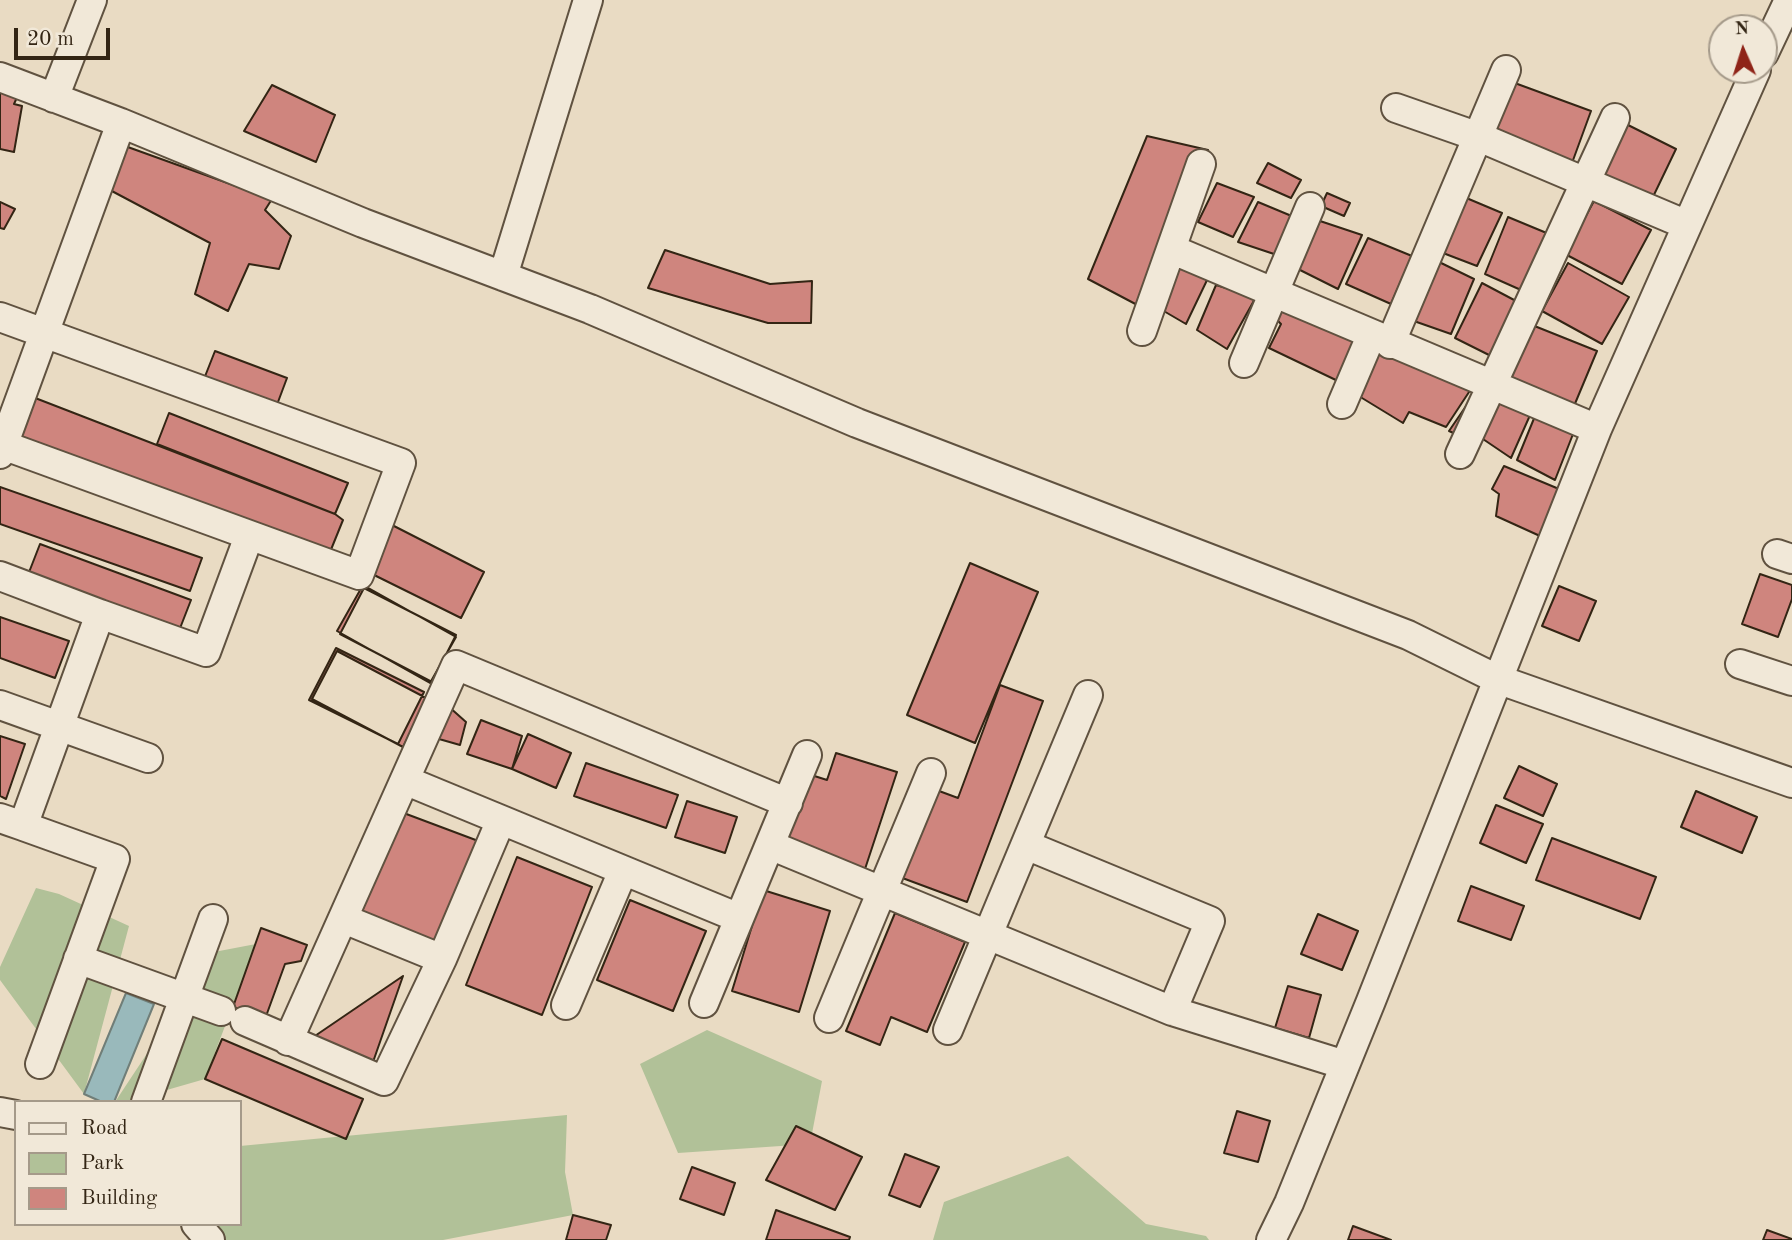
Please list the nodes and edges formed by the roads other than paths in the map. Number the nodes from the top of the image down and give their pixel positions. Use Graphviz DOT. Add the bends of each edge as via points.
graph roads {
  1 [pos="92,0"];
  2 [pos="588,0"];
  3 [pos="1789,0"];
  4 [pos="1778,23"];
  5 [pos="1506,70"];
  6 [pos="0,78"];
  7 [pos="1750,84"];
  8 [pos="54,98"];
  9 [pos="1396,108"];
  10 [pos="1615,118"];
  11 [pos="121,123"];
  12 [pos="1479,137"];
  13 [pos="1201,164"];
  14 [pos="1586,182"];
  15 [pos="1310,207"];
  16 [pos="1687,225"];
  17 [pos="1171,249"];
  18 [pos="503,276"];
  19 [pos="1274,291"];
  20 [pos="0,317"];
  21 [pos="1142,331"];
  22 [pos="44,332"];
  23 [pos="1380,340"];
  24 [pos="1244,363"];
  25 [pos="1492,387"];
  26 [pos="1342,404"];
  27 [pos="1597,429"];
  28 [pos="1,447"];
  29 [pos="1460,454"];
  30 [pos="248,536"];
  31 [pos="0,576"];
  32 [pos="100,614"];
  33 [pos="1740,664"];
  34 [pos="1497,679"];
  35 [pos="1792,681"];
  36 [pos="1088,695"];
  37 [pos="0,705"];
  38 [pos="59,726"];
  39 [pos="807,755"];
  40 [pos="148,758"];
  41 [pos="931,773"];
  42 [pos="407,781"];
  43 [pos="1792,783"];
  44 [pos="788,803"];
  45 [pos="501,820"];
  46 [pos="11,822"];
  47 [pos="770,845"];
  48 [pos="1026,845"];
  49 [pos="623,871"];
  50 [pos="882,892"];
  51 [pos="739,918"];
  52 [pos="213,919"];
  53 [pos="344,919"];
  54 [pos="988,935"];
  55 [pos="78,959"];
  56 [pos="442,959"];
  57 [pos="184,998"];
  58 [pos="704,1003"];
  59 [pos="566,1005"];
  60 [pos="1172,1012"];
  61 [pos="829,1018"];
  62 [pos="947,1030"];
  63 [pos="288,1041"];
  64 [pos="40,1064"];
  65 [pos="1345,1065"];
  66 [pos="147,1100"];
  67 [pos="198,1226"];
  68 [pos="210,1240"];
  69 [pos="1271,1240"];
  1 -- 8 [label="street"];
  2 -- 18 [label="street"];
  3 -- 4 [label="street"];
  5 -- 12 [label="street"];
  6 -- 8 [label="street"];
  7 -- 16 [label="street"];
  8 -- 11 [label="street"];
  9 -- 12 [label="street"];
  10 -- 14 [label="street"];
  11 -- 18 [label="street"];
  11 -- 22 [label="street"];
  12 -- 14 [label="street"];
  12 -- 23 [label="street"];
  13 -- 17 [label="street"];
  14 -- 16 [label="street"];
  14 -- 25 [label="street"];
  15 -- 19 [label="street"];
  16 -- 27 [label="street"];
  17 -- 19 [label="street"];
  17 -- 21 [label="street"];
  18 -- 34 [label="street" via="857,423 1408,635"];
  19 -- 23 [label="street"];
  19 -- 24 [label="street"];
  20 -- 22 [label="street"];
  22 -- 28 [label="street"];
  22 -- 30 [label="street" via="401,463 359,575"];
  23 -- 25 [label="street"];
  23 -- 26 [label="street"];
  25 -- 27 [label="street"];
  25 -- 29 [label="street"];
  27 -- 34 [label="street"];
  28 -- 30 [label="street"];
  30 -- 32 [label="street" via="206,652"];
  31 -- 32 [label="street"];
  32 -- 38 [label="street"];
  33 -- 35 [label="street"];
  34 -- 43 [label="street"];
  34 -- 65 [label="street"];
  36 -- 48 [label="street"];
  37 -- 38 [label="street"];
  38 -- 40 [label="street"];
  38 -- 46 [label="street"];
  39 -- 44 [label="street"];
  41 -- 50 [label="street"];
  42 -- 44 [label="street" via="456,666"];
  42 -- 45 [label="street"];
  42 -- 53 [label="street"];
  44 -- 47 [label="street"];
  45 -- 49 [label="street"];
  45 -- 56 [label="street"];
  46 -- 55 [label="street" via="115,859"];
  47 -- 50 [label="street"];
  47 -- 51 [label="street"];
  48 -- 54 [label="street"];
  48 -- 60 [label="street" via="1210,921"];
  49 -- 51 [label="street"];
  49 -- 59 [label="street"];
  50 -- 54 [label="street"];
  50 -- 61 [label="street"];
  51 -- 58 [label="street"];
  52 -- 57 [label="street"];
  53 -- 56 [label="street"];
  53 -- 63 [label="street"];
  54 -- 60 [label="street"];
  54 -- 62 [label="street"];
  55 -- 57 [label="street"];
  55 -- 64 [label="street"];
  56 -- 63 [label="street" via="384,1081"];
  57 -- 63 [label="street"];
  57 -- 66 [label="street"];
  60 -- 65 [label="street"];
  65 -- 69 [label="street"];
  67 -- 68 [label="street"];
}
